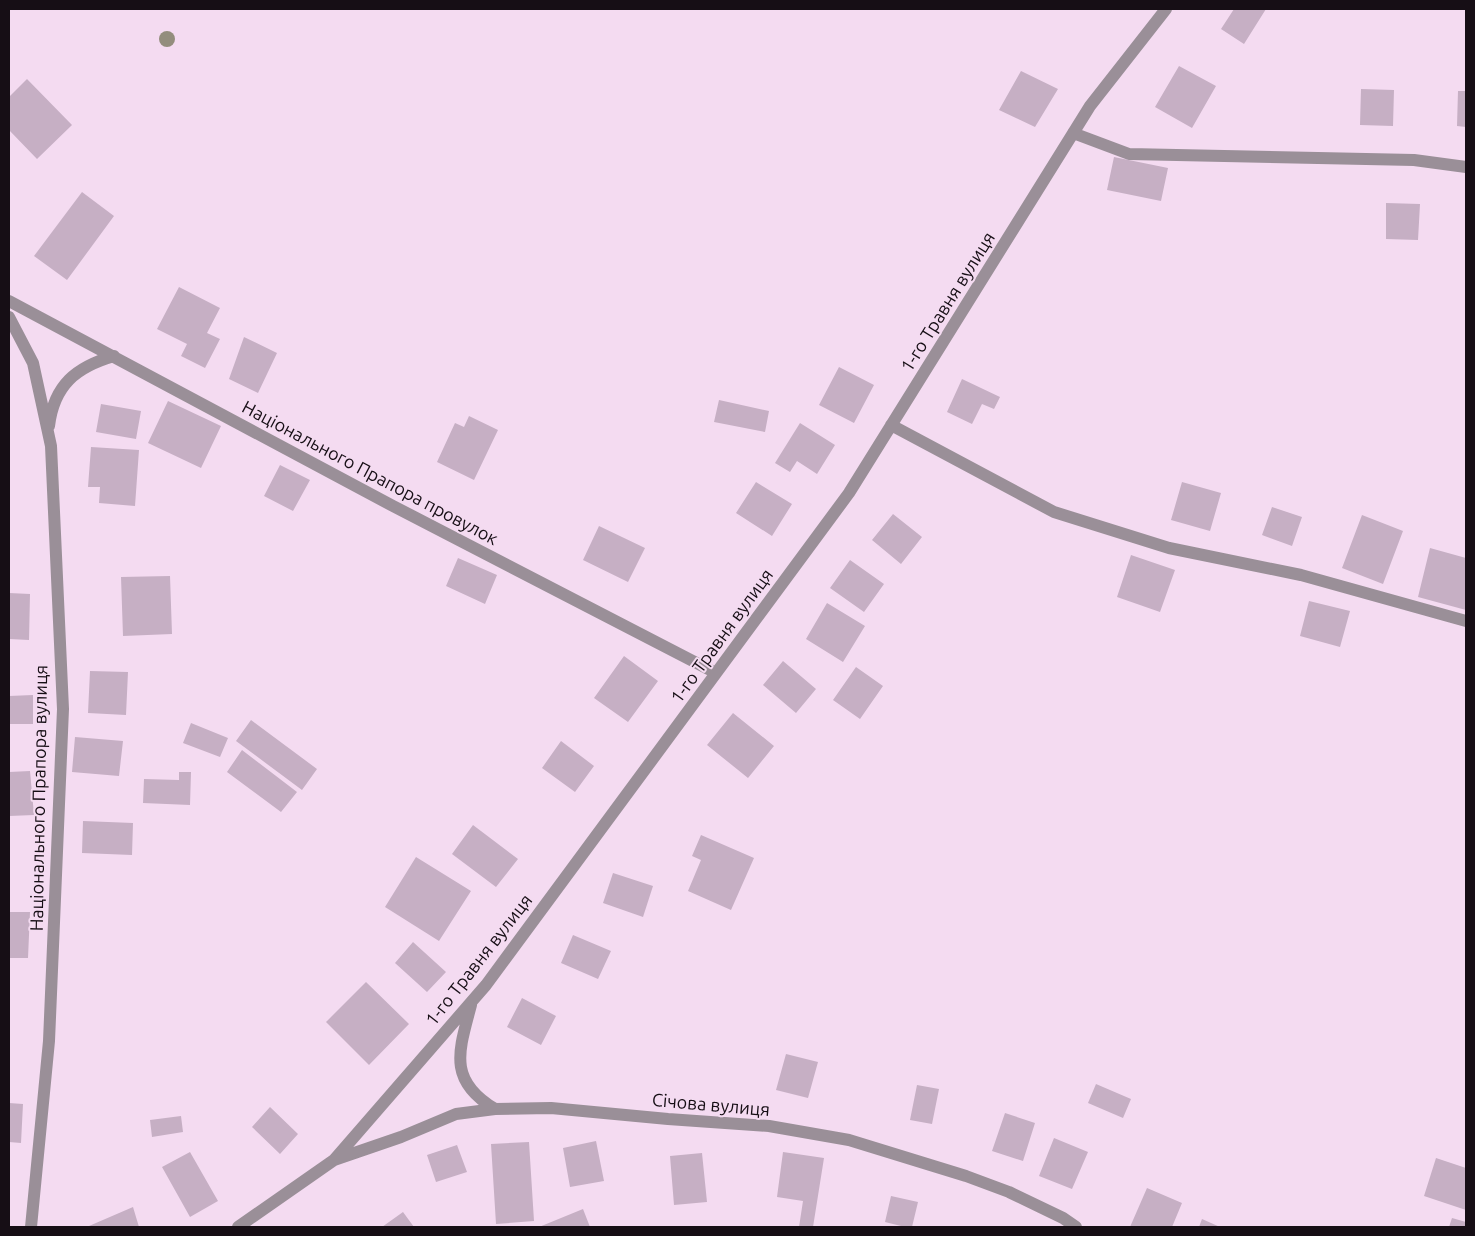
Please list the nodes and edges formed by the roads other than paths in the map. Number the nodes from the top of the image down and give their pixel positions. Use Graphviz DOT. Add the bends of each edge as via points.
graph roads {
  1 [pos="1166,9"];
  2 [pos="1073,134"];
  3 [pos="1466,168"];
  4 [pos="9,301"];
  5 [pos="9,317"];
  6 [pos="114,356"];
  7 [pos="891,425"];
  8 [pos="50,446"];
  9 [pos="1466,621"];
  10 [pos="716,673"];
  11 [pos="472,1001"];
  12 [pos="495,1109"];
  13 [pos="334,1160"];
  14 [pos="31,1227"];
  15 [pos="238,1227"];
  16 [pos="1076,1227"];
  1 -- 2 [label="street, 1-го Травня вулиця" via="1090,106"];
  2 -- 3 [label="street" via="1129,154 1414,160"];
  2 -- 7 [label="street, 1-го Травня вулиця"];
  4 -- 6 [label="street, Національного Прапора провулок"];
  5 -- 8 [label="street, Національного Прапора вулиця" via="33,363"];
  6 -- 8 [label="street" via="81,370 57,395 51,411"];
  6 -- 10 [label="street, Національного Прапора провулок" via="393,506"];
  7 -- 9 [label="street" via="1054,512 1169,548 1300,575"];
  7 -- 10 [label="street, 1-го Травня вулиця" via="848,493"];
  8 -- 14 [label="street, Національного Прапора вулиця" via="63,709 49,1041"];
  10 -- 11 [label="street, 1-го Травня вулиця"];
  11 -- 12 [label="street" via="462,1037 462,1071 480,1100"];
  11 -- 13 [label="street, 1-го Травня вулиця"];
  12 -- 13 [label="street, Січова вулиця" via="456,1114"];
  12 -- 16 [label="street, Січова вулиця" via="551,1108 769,1126 849,1140 1009,1192"];
  13 -- 15 [label="street, 1-го Травня вулиця"];
}
